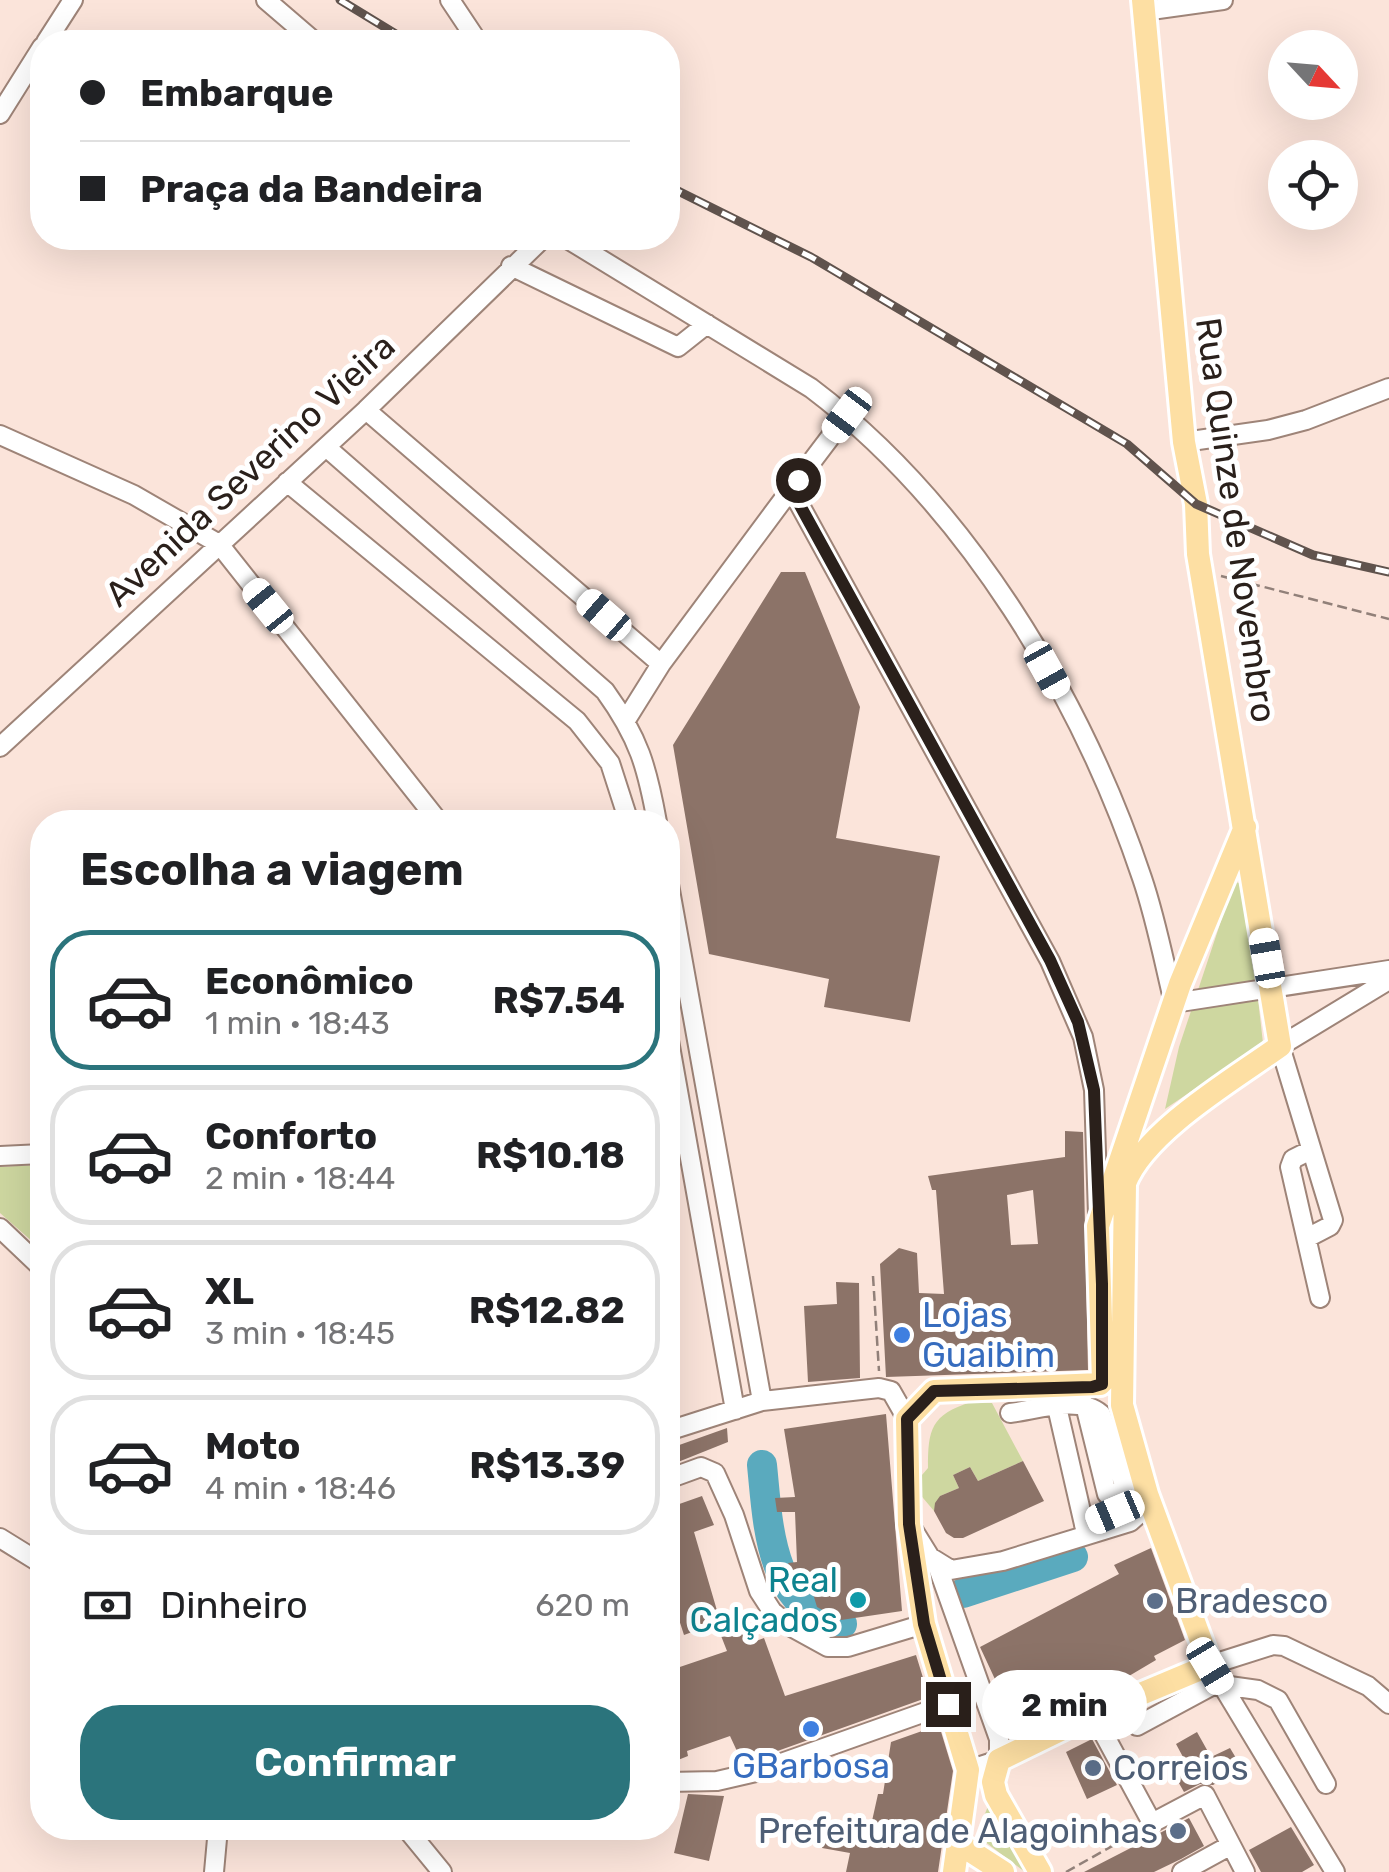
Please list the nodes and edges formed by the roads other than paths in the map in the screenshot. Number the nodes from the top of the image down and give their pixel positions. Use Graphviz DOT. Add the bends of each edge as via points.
graph roads {
  1 [pos="73,0"];
  2 [pos="266,0"];
  3 [pos="450,0"];
  4 [pos="1223,0"];
  5 [pos="1144,6"];
  6 [pos="54,30"];
  7 [pos="302,30"];
  8 [pos="469,30"];
  9 [pos="30,67"];
  10 [pos="0,114"];
  11 [pos="530,250"];
  12 [pos="586,250"];
  13 [pos="512,266"];
  14 [pos="707,324"];
  15 [pos="1389,388"];
  16 [pos="366,410"];
  17 [pos="847,415"];
  18 [pos="0,435"];
  19 [pos="1184,442"];
  20 [pos="326,447"];
  21 [pos="287,482"];
  22 [pos="791,489"];
  23 [pos="220,544"];
  24 [pos="660,664"];
  25 [pos="626,720"];
  26 [pos="0,747"];
  27 [pos="430,810"];
  28 [pos="625,810"];
  29 [pos="655,810"];
  30 [pos="1245,827"];
  31 [pos="680,946"];
  32 [pos="1389,970"];
  33 [pos="1389,980"];
  34 [pos="1272,990"];
  35 [pos="1174,1003"];
  36 [pos="1280,1046"];
  37 [pos="1153,1065"];
  38 [pos="680,1102"];
  39 [pos="1178,1122"];
  40 [pos="1311,1150"];
  41 [pos="0,1156"];
  42 [pos="30,1156"];
  43 [pos="1119,1181"];
  44 [pos="1098,1226"];
  45 [pos="0,1228"];
  46 [pos="1307,1238"];
  47 [pos="30,1257"];
  48 [pos="1320,1298"];
  49 [pos="1100,1384"];
  50 [pos="762,1401"];
  51 [pos="1122,1404"];
  52 [pos="1057,1406"];
  53 [pos="735,1410"];
  54 [pos="1010,1414"];
  55 [pos="907,1419"];
  56 [pos="680,1422"];
  57 [pos="680,1475"];
  58 [pos="1147,1494"];
  59 [pos="909,1524"];
  60 [pos="1086,1530"];
  61 [pos="0,1538"];
  62 [pos="30,1557"];
  63 [pos="936,1562"];
  64 [pos="924,1624"];
  65 [pos="1216,1675"];
  66 [pos="948,1704"];
  67 [pos="1389,1704"];
  68 [pos="1093,1714"];
  69 [pos="1137,1726"];
  70 [pos="999,1760"];
  71 [pos="968,1770"];
  72 [pos="680,1782"];
  73 [pos="1326,1784"];
  74 [pos="217,1840"];
  75 [pos="416,1840"];
  76 [pos="958,1842"];
  77 [pos="1231,1845"];
  78 [pos="214,1872"];
  79 [pos="442,1872"];
  80 [pos="954,1872"];
  81 [pos="1002,1872"];
  82 [pos="1040,1872"];
  83 [pos="1182,1872"];
  84 [pos="1245,1872"];
  85 [pos="1334,1872"];
  1 -- 6 [label="street"];
  2 -- 7 [label="street"];
  3 -- 8 [label="street"];
  4 -- 5 [label="street"];
  5 -- 19 [label="main road, Rua Quinze de Novembro"];
  9 -- 10 [label="street"];
  11 -- 13 [label="street, Avenida Severino Vieira"];
  12 -- 14 [label="street"];
  13 -- 14 [label="street" via="678,348"];
  13 -- 16 [label="street, Avenida Severino Vieira"];
  14 -- 17 [label="street"];
  15 -- 19 [label="street" via="1306,420"];
  16 -- 20 [label="street, Avenida Severino Vieira"];
  16 -- 24 [label="street"];
  17 -- 22 [label="street"];
  17 -- 35 [label="street" via="979,560 1030,640 1109,790 1143,880"];
  18 -- 23 [label="street" via="134,495"];
  19 -- 30 [label="main road, Rua Quinze de Novembro"];
  20 -- 21 [label="street, Avenida Severino Vieira"];
  20 -- 25 [label="street" via="606,691"];
  21 -- 23 [label="street, Avenida Severino Vieira"];
  21 -- 28 [label="street" via="577,721 610,763"];
  22 -- 24 [label="street"];
  22 -- 44 [label="street" via="1078,1022 1094,1090"];
  23 -- 26 [label="street, Avenida Severino Vieira"];
  23 -- 27 [label="street"];
  24 -- 25 [label="street"];
  25 -- 29 [label="street" via="647,765"];
  30 -- 34 [label="main road, Rua Quinze de Novembro"];
  30 -- 35 [label="main road"];
  31 -- 50 [label="street"];
  32 -- 34 [label="street"];
  33 -- 36 [label="street"];
  34 -- 35 [label="street"];
  34 -- 36 [label="main road, Rua Quinze de Novembro"];
  35 -- 37 [label="main road"];
  36 -- 39 [label="main road"];
  36 -- 40 [label="street"];
  37 -- 39 [label="main road" via="1154,1111"];
  37 -- 43 [label="main road"];
  38 -- 53 [label="street"];
  39 -- 43 [label="main road"];
  40 -- 46 [label="street" via="1290,1167"];
  40 -- 46 [label="street" via="1334,1220"];
  41 -- 42 [label="street"];
  43 -- 44 [label="main road"];
  43 -- 51 [label="main road"];
  44 -- 49 [label="main road"];
  45 -- 47 [label="street"];
  46 -- 48 [label="street"];
  49 -- 51 [label="main road"];
  49 -- 55 [label="main road" via="943,1390 929,1394"];
  50 -- 53 [label="street"];
  50 -- 55 [label="street" via="880,1388 891,1392"];
  51 -- 58 [label="main road"];
  52 -- 54 [label="street"];
  52 -- 60 [label="street"];
  52 -- 60 [label="street" via="1085,1405 1107,1494 1119,1507"];
  53 -- 56 [label="street"];
  55 -- 59 [label="main road"];
  57 -- 64 [label="street" via="701,1467 715,1473 759,1591 772,1611 810,1639 848,1647"];
  58 -- 60 [label="street" via="1134,1520"];
  58 -- 65 [label="main road"];
  59 -- 63 [label="street"];
  59 -- 64 [label="main road"];
  60 -- 63 [label="street" via="1003,1561 951,1570"];
  61 -- 62 [label="street"];
  63 -- 70 [label="street" via="997,1729"];
  64 -- 66 [label="main road"];
  65 -- 67 [label="street" via="1273,1645 1284,1646 1368,1686"];
  65 -- 68 [label="main road"];
  65 -- 69 [label="street" via="1212,1686"];
  65 -- 73 [label="street" via="1278,1700"];
  65 -- 85 [label="street"];
  66 -- 71 [label="main road"];
  66 -- 72 [label="street" via="756,1772"];
  68 -- 70 [label="main road"];
  68 -- 77 [label="street" via="1152,1824 1206,1795"];
  70 -- 71 [label="street"];
  70 -- 82 [label="main road" via="996,1795"];
  71 -- 76 [label="main road"];
  74 -- 78 [label="street"];
  75 -- 79 [label="street"];
  76 -- 80 [label="main road"];
  76 -- 81 [label="main road"];
  77 -- 83 [label="street"];
  77 -- 84 [label="street"];
}
